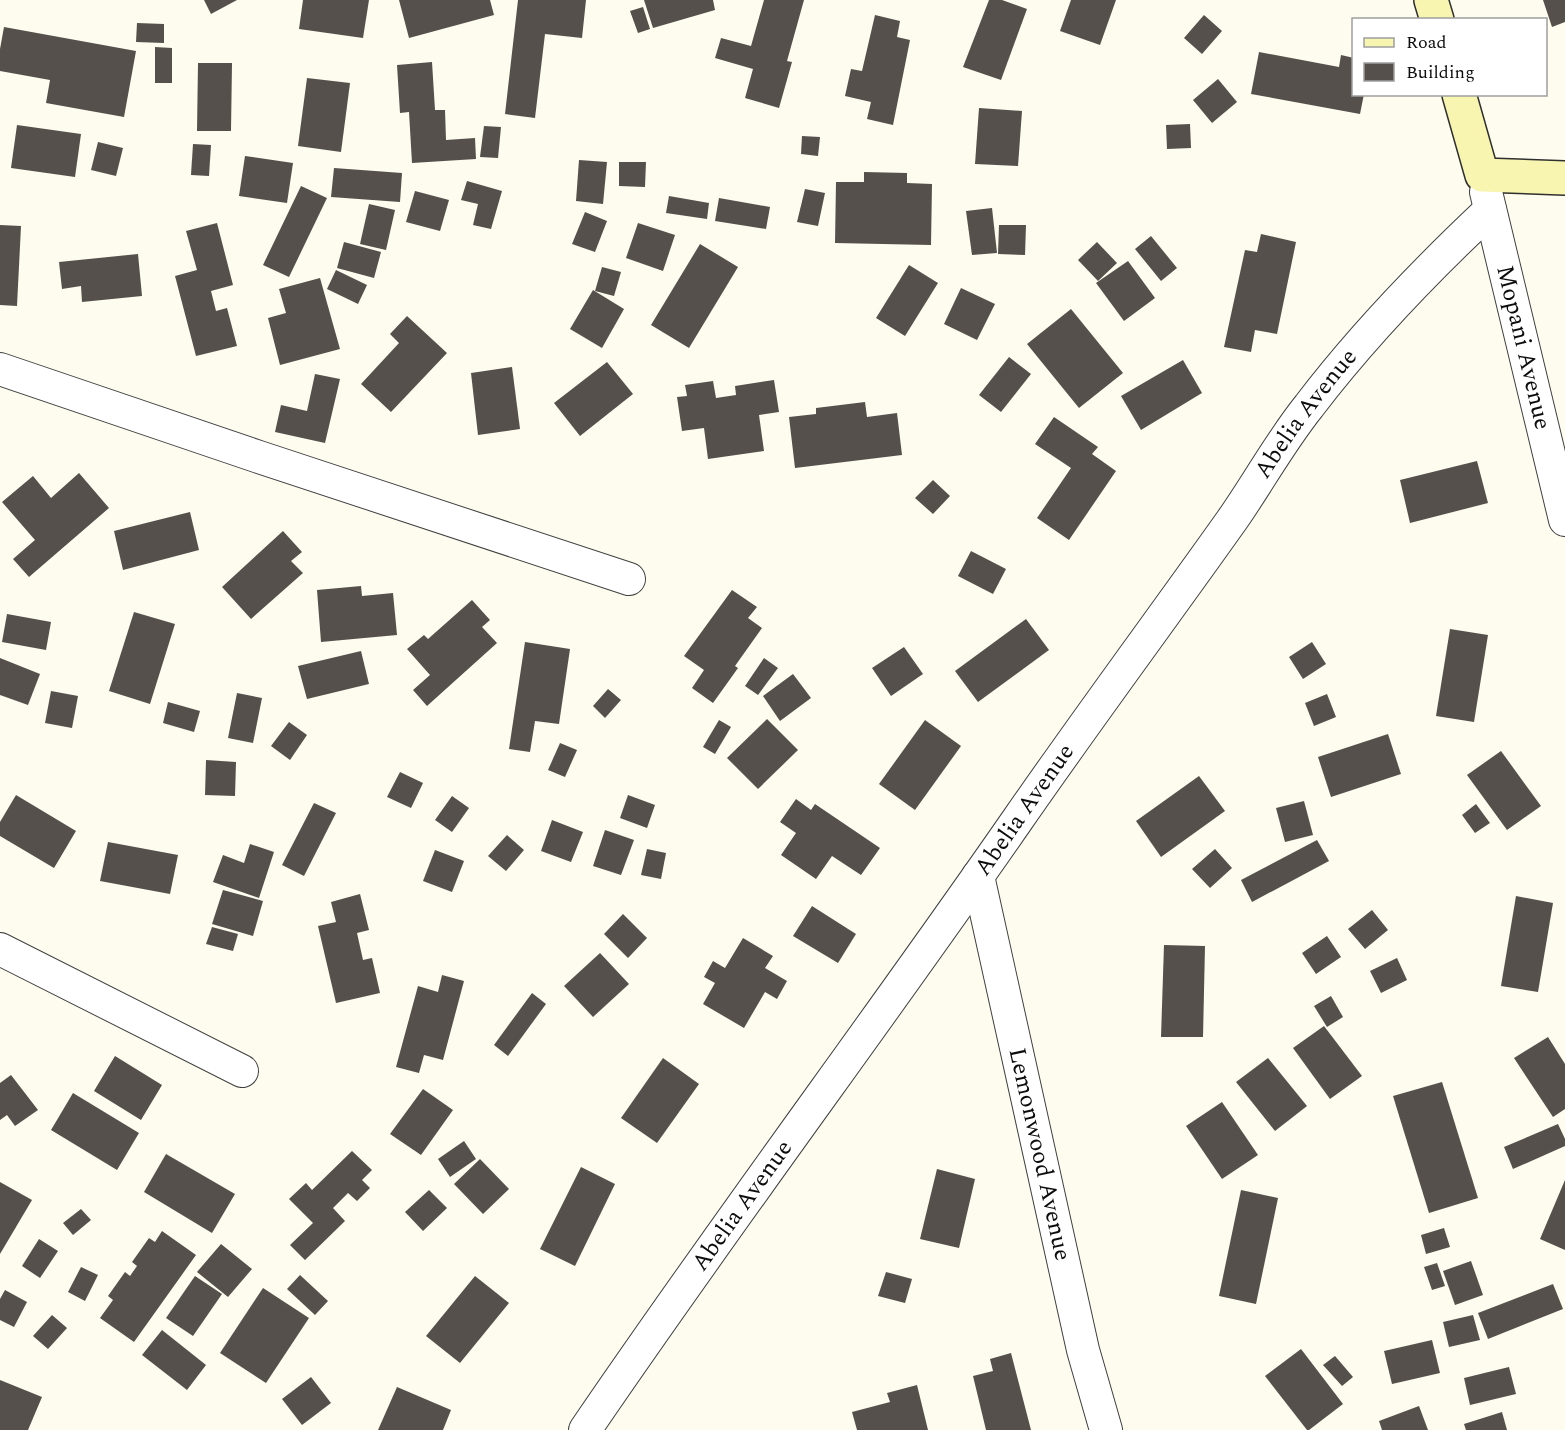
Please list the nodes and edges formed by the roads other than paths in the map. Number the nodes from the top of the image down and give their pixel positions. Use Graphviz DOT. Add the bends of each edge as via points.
graph roads {
  1 [pos="1431,0"];
  2 [pos="1436,18"];
  3 [pos="1460,96"];
  4 [pos="1482,175"];
  5 [pos="1565,178"];
  6 [pos="1490,210"];
  7 [pos="0,369"];
  8 [pos="1565,520"];
  9 [pos="629,579"];
  10 [pos="978,876"];
  11 [pos="0,949"];
  12 [pos="242,1071"];
  13 [pos="585,1430"];
  14 [pos="1106,1430"];
  1 -- 2 [label="main road"];
  3 -- 4 [label="main road"];
  4 -- 5 [label="main road"];
  4 -- 6 [label="street, Mopani Avenue"];
  6 -- 8 [label="street, Mopani Avenue"];
  6 -- 10 [label="street, Abelia Avenue" via="1387,313 1307,408"];
  7 -- 9 [label="street"];
  10 -- 13 [label="street, Abelia Avenue"];
  10 -- 14 [label="street, Lemonwood Avenue" via="1083,1350"];
  11 -- 12 [label="street"];
}
